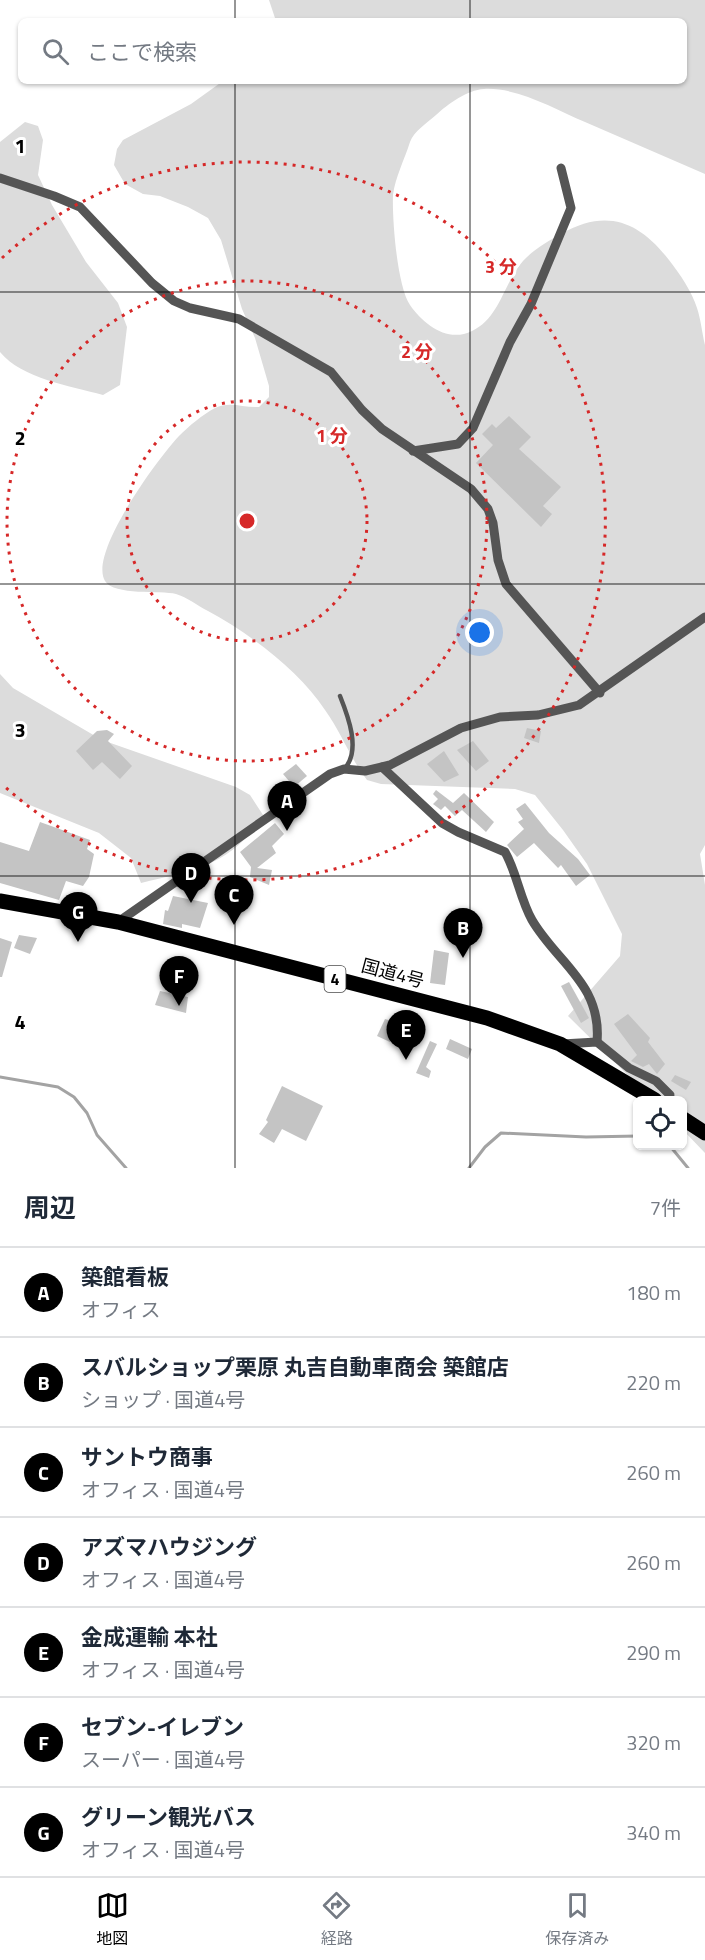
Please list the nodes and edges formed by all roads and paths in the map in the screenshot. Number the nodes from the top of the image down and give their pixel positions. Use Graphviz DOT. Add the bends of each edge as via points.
graph roads {
  1 [pos="561,168"];
  2 [pos="0,178"];
  3 [pos="413,451"];
  4 [pos="705,617"];
  5 [pos="600,693"];
  6 [pos="340,696"];
  7 [pos="382,767"];
  8 [pos="344,769"];
  9 [pos="0,901"];
  10 [pos="118,922"];
  11 [pos="597,1042"];
  12 [pos="560,1044"];
  13 [pos="647,1096"];
  14 [pos="670,1096"];
  15 [pos="687,1121"];
  16 [pos="705,1133"];
  1 -- 3 [label="street" via="570,208 531,304 473,428 458,444"];
  2 -- 3 [label="street" via="80,207 174,301 239,319 331,372 362,410"];
  3 -- 5 [label="street" via="471,489 488,509 506,584"];
  4 -- 5 [label="street"];
  5 -- 7 [label="street" via="560,711 500,717 461,728 405,760"];
  6 -- 8 [label="lane" via="352,739 350,762"];
  7 -- 8 [label="street" via="365,771"];
  7 -- 11 [label="street" via="442,823 505,852 530,916 582,983 598,1014"];
  8 -- 10 [label="street" via="330,774"];
  9 -- 10 [label="highway, 国道4号 / 4"];
  10 -- 12 [label="highway, 国道4号 / 4" via="488,1018"];
  11 -- 12 [label="street"];
  11 -- 14 [label="street" via="629,1068 656,1081"];
  12 -- 13 [label="highway, 国道4号 / 4"];
  15 -- 16 [label="highway"];
}
